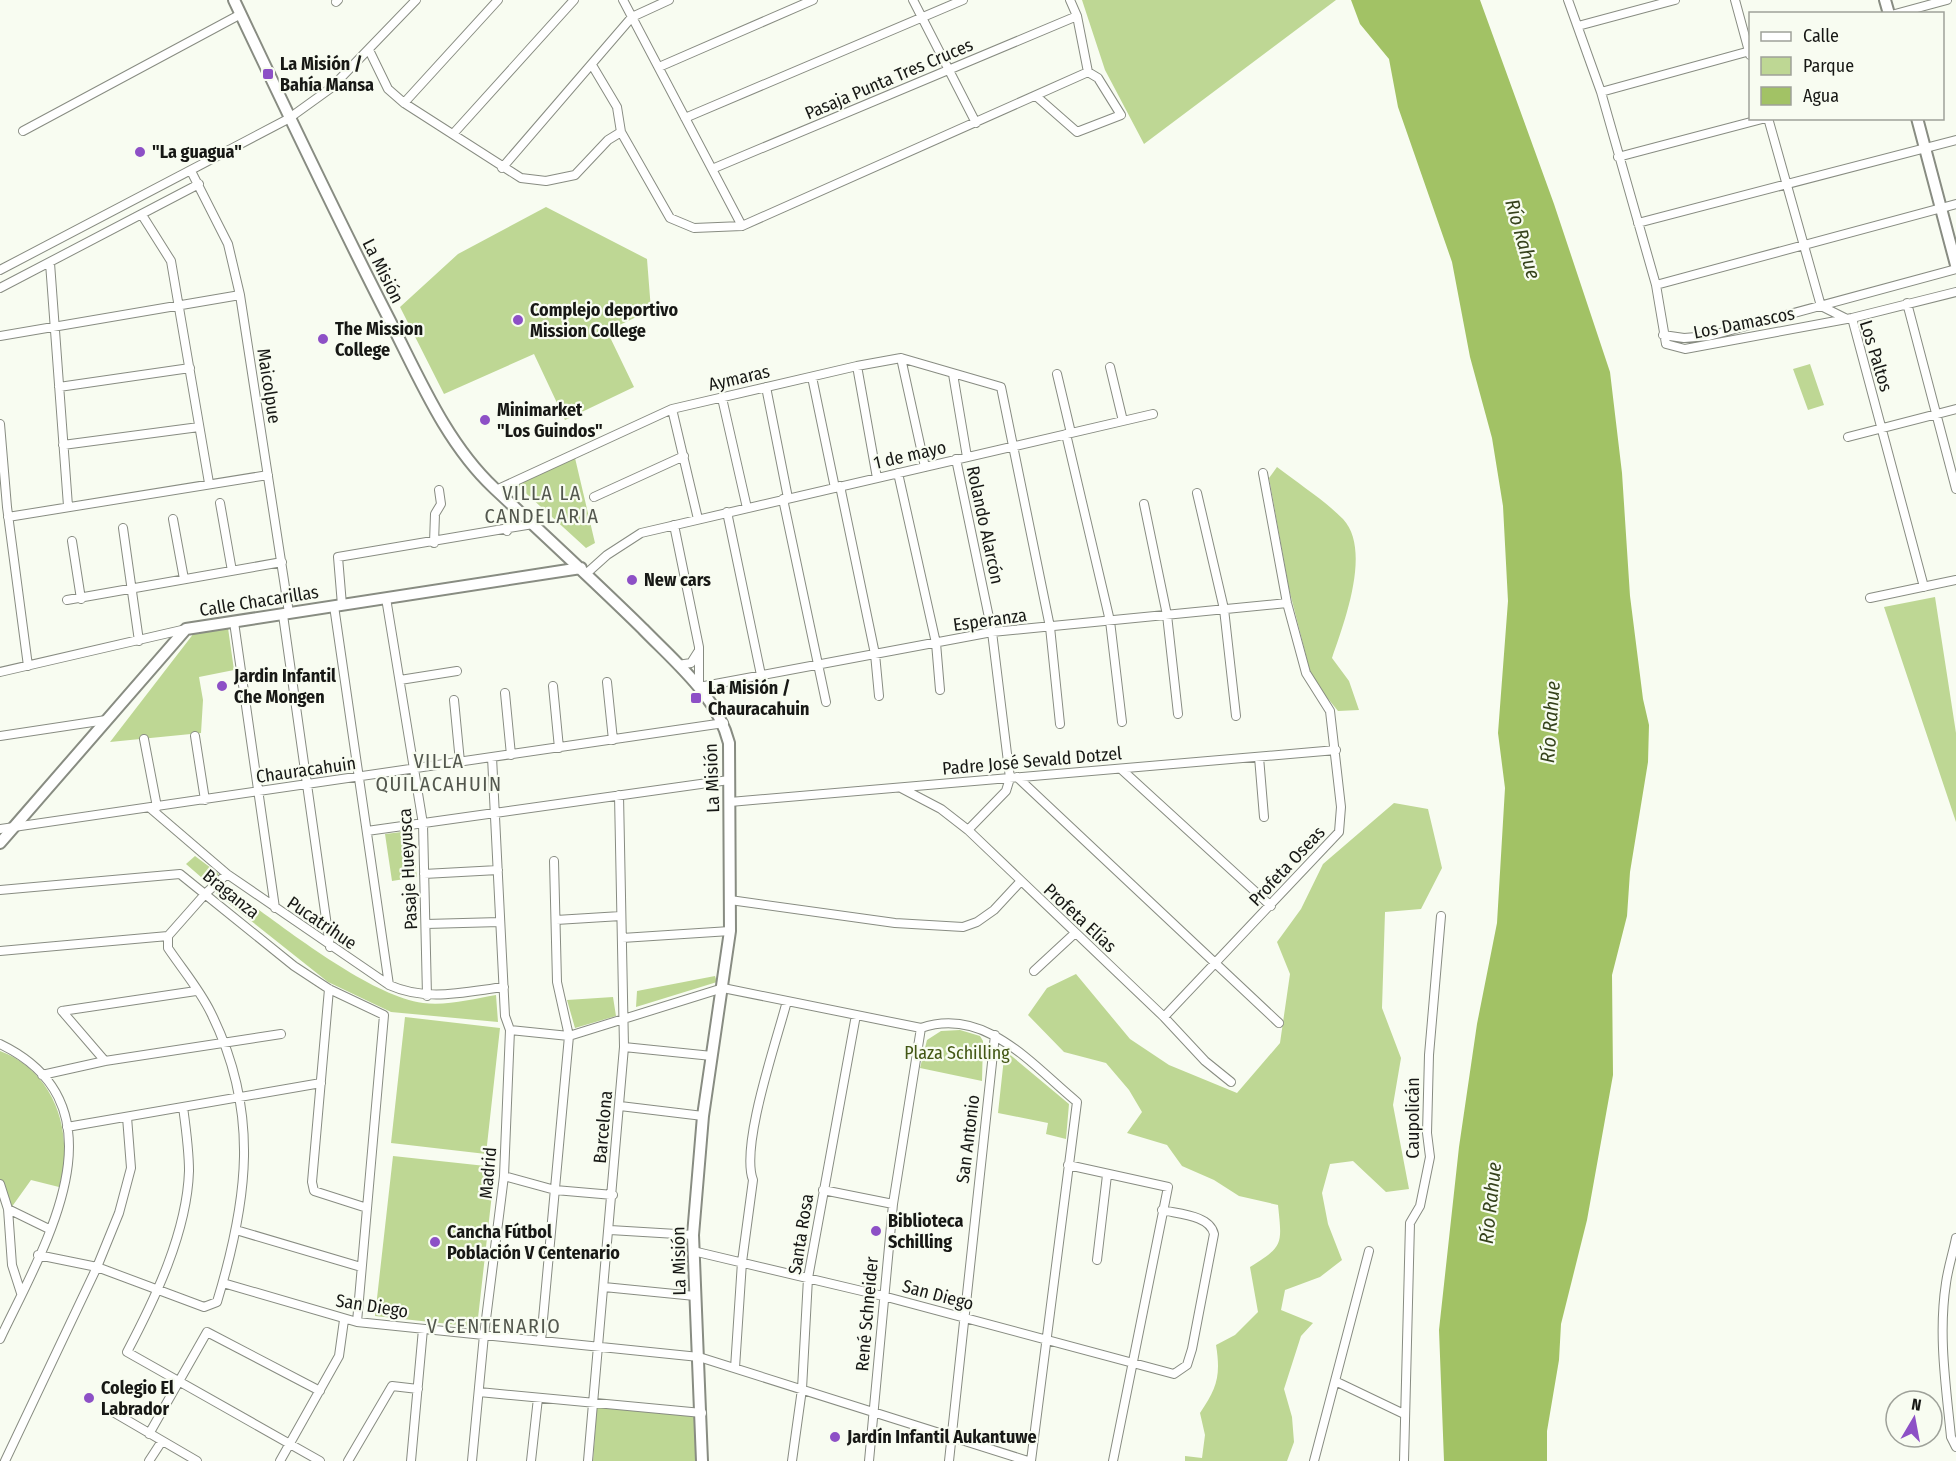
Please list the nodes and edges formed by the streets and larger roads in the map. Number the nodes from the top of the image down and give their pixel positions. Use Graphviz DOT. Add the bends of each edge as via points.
graph roads {
  1 [pos="234,0"];
  2 [pos="416,0"];
  3 [pos="498,0"];
  4 [pos="574,0"];
  5 [pos="623,0"];
  6 [pos="669,0"];
  7 [pos="813,0"];
  8 [pos="913,0"];
  9 [pos="963,0"];
  10 [pos="1070,0"];
  11 [pos="1568,0"];
  12 [pos="1675,0"];
  13 [pos="1735,0"];
  14 [pos="1947,0"];
  15 [pos="1902,12"];
  16 [pos="241,14"];
  17 [pos="1077,16"];
  18 [pos="632,17"];
  19 [pos="923,19"];
  20 [pos="1578,26"];
  21 [pos="1749,49"];
  22 [pos="369,50"];
  23 [pos="1749,53"];
  24 [pos="592,64"];
  25 [pos="659,67"];
  26 [pos="950,71"];
  27 [pos="1088,72"];
  28 [pos="1601,92"];
  29 [pos="1036,96"];
  30 [pos="404,103"];
  31 [pos="685,118"];
  32 [pos="288,119"];
  33 [pos="1759,120"];
  34 [pos="1768,120"];
  35 [pos="1918,120"];
  36 [pos="976,123"];
  37 [pos="23,131"];
  38 [pos="621,132"];
  39 [pos="453,134"];
  40 [pos="1956,140"];
  41 [pos="1925,148"];
  42 [pos="1618,157"];
  43 [pos="502,168"];
  44 [pos="712,169"];
  45 [pos="192,171"];
  46 [pos="199,184"];
  47 [pos="1786,184"];
  48 [pos="1956,204"];
  49 [pos="1941,208"];
  50 [pos="142,215"];
  51 [pos="1638,223"];
  52 [pos="742,226"];
  53 [pos="1803,245"];
  54 [pos="50,263"];
  55 [pos="1956,267"];
  56 [pos="0,270"];
  57 [pos="1656,285"];
  58 [pos="0,288"];
  59 [pos="1956,291"];
  60 [pos="240,295"];
  61 [pos="1907,303"];
  62 [pos="180,306"];
  63 [pos="1821,306"];
  64 [pos="1852,318"];
  65 [pos="54,327"];
  66 [pos="1663,335"];
  67 [pos="0,336"];
  68 [pos="901,358"];
  69 [pos="857,366"];
  70 [pos="1110,367"];
  71 [pos="190,368"];
  72 [pos="953,374"];
  73 [pos="1057,374"];
  74 [pos="813,376"];
  75 [pos="59,387"];
  76 [pos="766,387"];
  77 [pos="722,398"];
  78 [pos="672,409"];
  79 [pos="1956,409"];
  80 [pos="1153,414"];
  81 [pos="1936,414"];
  82 [pos="1123,421"];
  83 [pos="0,424"];
  84 [pos="200,427"];
  85 [pos="1882,429"];
  86 [pos="1068,434"];
  87 [pos="1848,437"];
  88 [pos="63,445"];
  89 [pos="1011,447"];
  90 [pos="684,456"];
  91 [pos="967,457"];
  92 [pos="956,459"];
  93 [pos="925,467"];
  94 [pos="898,473"];
  95 [pos="1263,473"];
  96 [pos="268,475"];
  97 [pos="878,478"];
  98 [pos="209,483"];
  99 [pos="838,487"];
  100 [pos="1956,489"];
  101 [pos="439,490"];
  102 [pos="496,490"];
  103 [pos="1197,493"];
  104 [pos="594,497"];
  105 [pos="785,499"];
  106 [pos="220,503"];
  107 [pos="1144,504"];
  108 [pos="3,506"];
  109 [pos="68,506"];
  110 [pos="747,508"];
  111 [pos="521,513"];
  112 [pos="727,513"];
  113 [pos="8,517"];
  114 [pos="173,519"];
  115 [pos="698,519"];
  116 [pos="533,524"];
  117 [pos="674,525"];
  118 [pos="123,528"];
  119 [pos="507,531"];
  120 [pos="72,541"];
  121 [pos="434,543"];
  122 [pos="282,562"];
  123 [pos="232,571"];
  124 [pos="584,571"];
  125 [pos="184,579"];
  126 [pos="1956,580"];
  127 [pos="1924,587"];
  128 [pos="131,589"];
  129 [pos="386,598"];
  130 [pos="1870,598"];
  131 [pos="81,599"];
  132 [pos="67,600"];
  133 [pos="1287,603"];
  134 [pos="338,606"];
  135 [pos="1224,609"];
  136 [pos="286,614"];
  137 [pos="1167,615"];
  138 [pos="1110,621"];
  139 [pos="234,622"];
  140 [pos="1050,627"];
  141 [pos="186,629"];
  142 [pos="992,632"];
  143 [pos="139,641"];
  144 [pos="936,643"];
  145 [pos="699,647"];
  146 [pos="875,654"];
  147 [pos="678,665"];
  148 [pos="818,665"];
  149 [pos="28,666"];
  150 [pos="457,671"];
  151 [pos="0,672"];
  152 [pos="761,675"];
  153 [pos="400,680"];
  154 [pos="607,682"];
  155 [pos="553,686"];
  156 [pos="699,687"];
  157 [pos="940,690"];
  158 [pos="505,693"];
  159 [pos="879,696"];
  160 [pos="454,700"];
  161 [pos="826,702"];
  162 [pos="1178,714"];
  163 [pos="1236,716"];
  164 [pos="106,720"];
  165 [pos="1122,722"];
  166 [pos="724,723"];
  167 [pos="1060,724"];
  168 [pos="0,736"];
  169 [pos="195,736"];
  170 [pos="144,739"];
  171 [pos="613,740"];
  172 [pos="559,748"];
  173 [pos="1336,750"];
  174 [pos="511,755"];
  175 [pos="492,757"];
  176 [pos="1260,757"];
  177 [pos="460,762"];
  178 [pos="416,769"];
  179 [pos="1120,769"];
  180 [pos="359,777"];
  181 [pos="1014,778"];
  182 [pos="729,780"];
  183 [pos="307,785"];
  184 [pos="900,787"];
  185 [pos="258,792"];
  186 [pos="619,795"];
  187 [pos="205,800"];
  188 [pos="730,802"];
  189 [pos="153,807"];
  190 [pos="495,813"];
  191 [pos="1264,817"];
  192 [pos="423,824"];
  193 [pos="14,828"];
  194 [pos="0,829"];
  195 [pos="968,830"];
  196 [pos="367,831"];
  197 [pos="0,843"];
  198 [pos="554,861"];
  199 [pos="498,870"];
  200 [pos="227,874"];
  201 [pos="424,874"];
  202 [pos="1020,882"];
  203 [pos="0,890"];
  204 [pos="206,893"];
  205 [pos="730,900"];
  206 [pos="1271,906"];
  207 [pos="275,908"];
  208 [pos="621,916"];
  209 [pos="1441,916"];
  210 [pos="556,920"];
  211 [pos="500,922"];
  212 [pos="426,924"];
  213 [pos="730,932"];
  214 [pos="1074,934"];
  215 [pos="168,936"];
  216 [pos="622,938"];
  217 [pos="330,947"];
  218 [pos="0,951"];
  219 [pos="1216,964"];
  220 [pos="1034,971"];
  221 [pos="389,985"];
  222 [pos="504,987"];
  223 [pos="723,988"];
  224 [pos="329,989"];
  225 [pos="196,991"];
  226 [pos="428,996"];
  227 [pos="787,1001"];
  228 [pos="856,1015"];
  229 [pos="1164,1017"];
  230 [pos="626,1018"];
  231 [pos="1278,1023"];
  232 [pos="921,1028"];
  233 [pos="510,1030"];
  234 [pos="281,1034"];
  235 [pos="995,1035"];
  236 [pos="569,1036"];
  237 [pos="225,1043"];
  238 [pos="0,1044"];
  239 [pos="624,1047"];
  240 [pos="712,1056"];
  241 [pos="105,1061"];
  242 [pos="42,1075"];
  243 [pos="1231,1082"];
  244 [pos="321,1083"];
  245 [pos="241,1097"];
  246 [pos="620,1106"];
  247 [pos="183,1107"];
  248 [pos="703,1116"];
  249 [pos="127,1117"];
  250 [pos="67,1127"];
  251 [pos="1068,1166"];
  252 [pos="1107,1175"];
  253 [pos="504,1176"];
  254 [pos="0,1184"];
  255 [pos="555,1190"];
  256 [pos="824,1190"];
  257 [pos="613,1195"];
  258 [pos="893,1204"];
  259 [pos="367,1208"];
  260 [pos="8,1209"];
  261 [pos="1162,1210"];
  262 [pos="50,1229"];
  263 [pos="236,1230"];
  264 [pos="610,1230"];
  265 [pos="693,1235"];
  266 [pos="1956,1238"];
  267 [pos="693,1251"];
  268 [pos="1369,1251"];
  269 [pos="38,1255"];
  270 [pos="1097,1260"];
  271 [pos="742,1262"];
  272 [pos="97,1267"];
  273 [pos="361,1267"];
  274 [pos="808,1278"];
  275 [pos="223,1283"];
  276 [pos="604,1287"];
  277 [pos="160,1289"];
  278 [pos="21,1293"];
  279 [pos="695,1296"];
  280 [pos="883,1296"];
  281 [pos="963,1317"];
  282 [pos="345,1320"];
  283 [pos="357,1322"];
  284 [pos="423,1329"];
  285 [pos="484,1335"];
  286 [pos="0,1339"];
  287 [pos="1047,1340"];
  288 [pos="541,1341"];
  289 [pos="600,1347"];
  290 [pos="699,1357"];
  291 [pos="1132,1363"];
  292 [pos="735,1368"];
  293 [pos="1335,1381"];
  294 [pos="179,1382"];
  295 [pos="418,1389"];
  296 [pos="802,1389"];
  297 [pos="320,1391"];
  298 [pos="478,1392"];
  299 [pos="538,1398"];
  300 [pos="594,1403"];
  301 [pos="113,1412"];
  302 [pos="874,1412"];
  303 [pos="702,1413"];
  304 [pos="1404,1414"];
  305 [pos="149,1434"];
  306 [pos="952,1437"];
  307 [pos="162,1441"];
  308 [pos="290,1444"];
  309 [pos="1956,1447"];
  310 [pos="5,1461"];
  311 [pos="149,1461"];
  312 [pos="197,1461"];
  313 [pos="280,1461"];
  314 [pos="320,1461"];
  315 [pos="348,1461"];
  316 [pos="411,1461"];
  317 [pos="472,1461"];
  318 [pos="531,1461"];
  319 [pos="588,1461"];
  320 [pos="702,1461"];
  321 [pos="792,1461"];
  322 [pos="869,1461"];
  323 [pos="949,1461"];
  324 [pos="1029,1461"];
  325 [pos="1113,1461"];
  326 [pos="1314,1461"];
  327 [pos="1404,1461"];
  1 -- 16 [label="street, La Misión"];
  2 -- 22 [label="street"];
  3 -- 30 [label="street"];
  4 -- 39 [label="street"];
  5 -- 18 [label="street"];
  6 -- 18 [label="street"];
  7 -- 25 [label="street"];
  8 -- 19 [label="street"];
  9 -- 19 [label="street"];
  10 -- 17 [label="street"];
  11 -- 20 [label="street"];
  12 -- 20 [label="street"];
  13 -- 21 [label="street"];
  14 -- 15 [label="street"];
  16 -- 32 [label="street, La Misión"];
  16 -- 37 [label="street"];
  17 -- 26 [label="street, Pasaja Punta Tres Cruces"];
  17 -- 27 [label="street"];
  18 -- 24 [label="street"];
  18 -- 25 [label="street"];
  19 -- 26 [label="street"];
  19 -- 31 [label="street"];
  20 -- 28 [label="street"];
  22 -- 30 [label="street" via="388,89"];
  22 -- 32 [label="street" via="331,88"];
  23 -- 28 [label="street"];
  24 -- 38 [label="street" via="617,107"];
  24 -- 43 [label="street"];
  25 -- 31 [label="street"];
  26 -- 36 [label="street"];
  26 -- 44 [label="street, Pasaja Punta Tres Cruces"];
  27 -- 29 [label="street"];
  27 -- 29 [label="street" via="1098,78 1121,115 1077,132"];
  28 -- 42 [label="street"];
  29 -- 36 [label="street"];
  30 -- 39 [label="street"];
  31 -- 44 [label="street"];
  32 -- 45 [label="street"];
  32 -- 102 [label="street, La Misión" via="432,403 467,460"];
  33 -- 42 [label="street"];
  34 -- 47 [label="street"];
  35 -- 41 [label="street"];
  36 -- 52 [label="street"];
  38 -- 43 [label="street" via="608,140 575,175 561,180 521,178"];
  38 -- 52 [label="street" via="670,218 694,228"];
  39 -- 43 [label="street"];
  40 -- 41 [label="street"];
  41 -- 47 [label="street"];
  41 -- 49 [label="street"];
  42 -- 51 [label="street"];
  44 -- 52 [label="street"];
  45 -- 46 [label="street, Maicolpue"];
  45 -- 56 [label="street"];
  46 -- 50 [label="street"];
  46 -- 60 [label="street, Maicolpue" via="228,244"];
  47 -- 51 [label="street"];
  47 -- 53 [label="street"];
  48 -- 49 [label="street"];
  49 -- 53 [label="street"];
  49 -- 55 [label="street"];
  50 -- 54 [label="street"];
  50 -- 62 [label="street" via="171,261"];
  51 -- 57 [label="street"];
  53 -- 57 [label="street"];
  53 -- 63 [label="street"];
  54 -- 58 [label="street"];
  54 -- 65 [label="street"];
  55 -- 63 [label="street, Los Damascos"];
  57 -- 66 [label="street"];
  59 -- 61 [label="street, Los Damascos"];
  60 -- 62 [label="street"];
  60 -- 96 [label="street, Maicolpue"];
  61 -- 64 [label="street, Los Damascos"];
  61 -- 81 [label="street"];
  62 -- 65 [label="street"];
  62 -- 71 [label="street"];
  63 -- 64 [label="street, Los Paltos" via="1841,318"];
  63 -- 66 [label="street, Los Damascos" via="1709,336"];
  64 -- 66 [label="street, Los Damascos" via="1684,349 1666,344"];
  64 -- 85 [label="street, Los Paltos"];
  65 -- 67 [label="street"];
  65 -- 75 [label="street"];
  68 -- 69 [label="street, Aymaras"];
  68 -- 72 [label="street, Aymaras"];
  68 -- 93 [label="street"];
  69 -- 74 [label="street, Aymaras"];
  69 -- 97 [label="street"];
  70 -- 82 [label="street"];
  71 -- 75 [label="street"];
  71 -- 84 [label="street"];
  72 -- 89 [label="street, Aymaras" via="1000,387"];
  72 -- 91 [label="street"];
  73 -- 86 [label="street"];
  74 -- 76 [label="street, Aymaras"];
  74 -- 99 [label="street"];
  75 -- 88 [label="street"];
  76 -- 77 [label="street, Aymaras"];
  76 -- 105 [label="street"];
  77 -- 78 [label="street, Aymaras"];
  77 -- 110 [label="street"];
  78 -- 90 [label="street"];
  78 -- 102 [label="street, Aymaras"];
  79 -- 81 [label="street"];
  80 -- 82 [label="street, 1 de mayo"];
  81 -- 85 [label="street"];
  81 -- 100 [label="street"];
  82 -- 86 [label="street, 1 de mayo"];
  83 -- 108 [label="street"];
  84 -- 88 [label="street"];
  84 -- 98 [label="street"];
  85 -- 87 [label="street"];
  85 -- 127 [label="street, Los Paltos"];
  86 -- 89 [label="street, 1 de mayo"];
  86 -- 138 [label="street"];
  88 -- 109 [label="street"];
  89 -- 91 [label="street, 1 de mayo"];
  89 -- 140 [label="street"];
  90 -- 104 [label="street"];
  90 -- 115 [label="street"];
  91 -- 92 [label="street, 1 de mayo"];
  92 -- 93 [label="street, 1 de mayo"];
  92 -- 142 [label="street, Rolando Alarcón"];
  93 -- 94 [label="street, 1 de mayo"];
  94 -- 97 [label="street, 1 de mayo"];
  94 -- 144 [label="street"];
  95 -- 133 [label="street, Profeta Oseas"];
  96 -- 98 [label="street"];
  96 -- 122 [label="street, Maicolpue"];
  97 -- 99 [label="street, 1 de mayo"];
  98 -- 109 [label="street"];
  99 -- 105 [label="street, 1 de mayo"];
  99 -- 146 [label="street"];
  101 -- 121 [label="street" via="441,504 435,514"];
  102 -- 111 [label="street, La Misión"];
  103 -- 135 [label="street"];
  105 -- 110 [label="street, 1 de mayo"];
  105 -- 148 [label="street"];
  106 -- 123 [label="street"];
  107 -- 137 [label="street"];
  108 -- 113 [label="street"];
  109 -- 113 [label="street"];
  110 -- 112 [label="street, 1 de mayo"];
  111 -- 116 [label="street, La Misión"];
  111 -- 119 [label="street"];
  112 -- 115 [label="street, 1 de mayo"];
  112 -- 152 [label="street"];
  113 -- 149 [label="street"];
  114 -- 125 [label="street"];
  115 -- 117 [label="street, 1 de mayo"];
  116 -- 119 [label="street"];
  116 -- 124 [label="street, La Misión"];
  117 -- 124 [label="street, 1 de mayo" via="641,533"];
  117 -- 145 [label="street"];
  118 -- 128 [label="street"];
  119 -- 121 [label="street"];
  120 -- 131 [label="street"];
  121 -- 134 [label="street" via="338,557"];
  122 -- 123 [label="street"];
  122 -- 136 [label="street, Maicolpue"];
  123 -- 125 [label="street"];
  124 -- 129 [label="street, Calle Chacarillas"];
  124 -- 147 [label="street, La Misión"];
  125 -- 128 [label="street"];
  126 -- 127 [label="street"];
  127 -- 130 [label="street"];
  128 -- 131 [label="street"];
  128 -- 143 [label="street"];
  129 -- 134 [label="street, Calle Chacarillas"];
  129 -- 153 [label="street, Pasaje Hueyusca"];
  131 -- 132 [label="street"];
  133 -- 135 [label="street, Esperanza"];
  133 -- 173 [label="street, Profeta Oseas" via="1306,673 1330,711"];
  134 -- 136 [label="street, Calle Chacarillas"];
  134 -- 180 [label="street"];
  135 -- 137 [label="street, Esperanza"];
  135 -- 163 [label="street"];
  136 -- 139 [label="street, Calle Chacarillas"];
  136 -- 183 [label="street, Maicolpue"];
  137 -- 138 [label="street, Esperanza"];
  137 -- 162 [label="street"];
  138 -- 140 [label="street, Esperanza"];
  138 -- 165 [label="street"];
  139 -- 141 [label="street, Calle Chacarillas"];
  139 -- 185 [label="street"];
  140 -- 142 [label="street, Esperanza"];
  140 -- 167 [label="street"];
  141 -- 143 [label="street"];
  141 -- 164 [label="street, Calle Chacarillas"];
  142 -- 144 [label="street, Esperanza"];
  142 -- 181 [label="street, Rolando Alarcón"];
  143 -- 149 [label="street"];
  144 -- 146 [label="street, Esperanza"];
  144 -- 157 [label="street"];
  145 -- 147 [label="street" via="697,658"];
  145 -- 156 [label="street"];
  146 -- 148 [label="street, Esperanza"];
  146 -- 159 [label="street"];
  147 -- 156 [label="street, La Misión"];
  148 -- 152 [label="street, Esperanza"];
  148 -- 161 [label="street"];
  149 -- 151 [label="street"];
  150 -- 153 [label="street"];
  152 -- 156 [label="street, Esperanza"];
  153 -- 178 [label="street, Pasaje Hueyusca"];
  154 -- 171 [label="street"];
  155 -- 172 [label="street"];
  156 -- 166 [label="street, La Misión"];
  158 -- 174 [label="street"];
  160 -- 177 [label="street"];
  164 -- 168 [label="street"];
  164 -- 193 [label="street, Calle Chacarillas"];
  166 -- 171 [label="street, Chauracahuin"];
  166 -- 182 [label="street, La Misión" via="729,743"];
  169 -- 187 [label="street"];
  170 -- 189 [label="street"];
  171 -- 172 [label="street, Chauracahuin"];
  172 -- 174 [label="street, Chauracahuin"];
  173 -- 176 [label="street, Padre José Sevald Dotzel"];
  173 -- 206 [label="street, Profeta Oseas" via="1340,832"];
  174 -- 175 [label="street, Chauracahuin"];
  175 -- 177 [label="street, Chauracahuin"];
  175 -- 190 [label="street"];
  176 -- 179 [label="street, Padre José Sevald Dotzel"];
  176 -- 191 [label="street"];
  177 -- 178 [label="street, Chauracahuin"];
  178 -- 180 [label="street, Chauracahuin"];
  178 -- 192 [label="street, Pasaje Hueyusca"];
  179 -- 181 [label="street, Padre José Sevald Dotzel"];
  179 -- 206 [label="street"];
  180 -- 183 [label="street, Chauracahuin"];
  180 -- 196 [label="street"];
  181 -- 184 [label="street, Padre José Sevald Dotzel"];
  181 -- 195 [label="street"];
  181 -- 219 [label="street"];
  182 -- 186 [label="street"];
  182 -- 188 [label="street, La Misión"];
  183 -- 185 [label="street, Chauracahuin"];
  183 -- 217 [label="street, Maicolpue"];
  184 -- 188 [label="street, Padre José Sevald Dotzel"];
  184 -- 195 [label="street, Profeta Elías" via="941,809"];
  185 -- 187 [label="street, Chauracahuin"];
  185 -- 207 [label="street"];
  186 -- 190 [label="street"];
  186 -- 208 [label="street, Barcelona"];
  187 -- 189 [label="street, Chauracahuin"];
  188 -- 205 [label="street, La Misión"];
  189 -- 193 [label="street, Chauracahuin"];
  189 -- 200 [label="street, Pucatrihue"];
  190 -- 192 [label="street"];
  190 -- 199 [label="street"];
  192 -- 196 [label="street"];
  192 -- 201 [label="street, Pasaje Hueyusca"];
  193 -- 194 [label="street, Chauracahuin"];
  193 -- 197 [label="street, Calle Chacarillas"];
  195 -- 202 [label="street, Profeta Elías"];
  196 -- 221 [label="street"];
  198 -- 210 [label="street"];
  199 -- 201 [label="street"];
  199 -- 211 [label="street"];
  200 -- 204 [label="street"];
  200 -- 207 [label="street, Pucatrihue"];
  201 -- 212 [label="street, Pasaje Hueyusca"];
  202 -- 205 [label="street" via="994,910 963,927 895,923"];
  202 -- 214 [label="street, Profeta Elías"];
  203 -- 204 [label="street, Braganza" via="175,873"];
  204 -- 215 [label="street"];
  204 -- 224 [label="street, Braganza" via="294,966"];
  205 -- 213 [label="street, La Misión"];
  206 -- 219 [label="street, Profeta Oseas"];
  207 -- 217 [label="street, Pucatrihue"];
  208 -- 210 [label="street"];
  208 -- 216 [label="street, Barcelona"];
  209 -- 304 [label="street, Caupolicán" via="1428,1055 1430,1157 1420,1206 1410,1223"];
  210 -- 236 [label="street" via="557,982"];
  211 -- 212 [label="street"];
  211 -- 222 [label="street"];
  212 -- 226 [label="street, Pasaje Hueyusca"];
  213 -- 216 [label="street"];
  213 -- 223 [label="street, La Misión"];
  214 -- 220 [label="street"];
  214 -- 229 [label="street, Profeta Elías"];
  215 -- 218 [label="street"];
  215 -- 225 [label="street" via="168,948"];
  216 -- 230 [label="street, Barcelona"];
  217 -- 221 [label="street, Pucatrihue"];
  219 -- 229 [label="street, Profeta Oseas"];
  219 -- 231 [label="street"];
  221 -- 226 [label="street, Pucatrihue"];
  222 -- 226 [label="street, Pucatrihue"];
  222 -- 233 [label="street" via="505,1016"];
  223 -- 227 [label="street"];
  223 -- 230 [label="street"];
  223 -- 240 [label="street, La Misión"];
  224 -- 244 [label="street"];
  224 -- 259 [label="street, Braganza" via="384,1015"];
  225 -- 237 [label="street"];
  225 -- 241 [label="street" via="62,1011"];
  227 -- 228 [label="street"];
  227 -- 271 [label="street" via="750,1144 753,1180"];
  228 -- 232 [label="street"];
  228 -- 256 [label="street, Santa Rosa"];
  229 -- 243 [label="street, Profeta Elías" via="1205,1061"];
  230 -- 236 [label="street"];
  230 -- 239 [label="street, Barcelona"];
  232 -- 235 [label="street" via="959,1022"];
  232 -- 258 [label="street, René Schneider"];
  233 -- 236 [label="street"];
  233 -- 253 [label="street, Madrid"];
  234 -- 237 [label="street"];
  235 -- 251 [label="street" via="1077,1102"];
  235 -- 281 [label="street, San Antonio"];
  236 -- 255 [label="street"];
  237 -- 241 [label="street"];
  237 -- 245 [label="street"];
  238 -- 242 [label="street" via="27,1060"];
  239 -- 240 [label="street"];
  239 -- 246 [label="street, Barcelona"];
  240 -- 248 [label="street, La Misión"];
  241 -- 242 [label="street"];
  242 -- 250 [label="street" via="60,1102"];
  244 -- 245 [label="street"];
  244 -- 259 [label="street" via="314,1191"];
  245 -- 247 [label="street"];
  245 -- 263 [label="street" via="245,1170"];
  246 -- 248 [label="street"];
  246 -- 257 [label="street, Barcelona"];
  247 -- 249 [label="street"];
  247 -- 277 [label="street" via="189,1174"];
  248 -- 265 [label="street, La Misión"];
  249 -- 250 [label="street"];
  249 -- 272 [label="street" via="131,1168 119,1214"];
  250 -- 262 [label="street" via="68,1178"];
  251 -- 252 [label="street"];
  251 -- 287 [label="street"];
  252 -- 261 [label="street" via="1168,1187"];
  252 -- 270 [label="street"];
  253 -- 255 [label="street"];
  253 -- 285 [label="street, Madrid"];
  254 -- 260 [label="street"];
  255 -- 257 [label="street"];
  255 -- 288 [label="street"];
  256 -- 258 [label="street"];
  256 -- 274 [label="street, Santa Rosa"];
  257 -- 264 [label="street, Barcelona"];
  258 -- 280 [label="street, René Schneider"];
  259 -- 273 [label="street"];
  260 -- 262 [label="street"];
  260 -- 278 [label="street" via="12,1265"];
  261 -- 291 [label="street"];
  261 -- 291 [label="street, San Diego" via="1206,1221 1214,1234 1192,1349 1187,1365 1174,1374"];
  262 -- 269 [label="street"];
  263 -- 273 [label="street"];
  263 -- 275 [label="street"];
  264 -- 265 [label="street"];
  264 -- 276 [label="street, Barcelona"];
  265 -- 267 [label="street, La Misión"];
  266 -- 309 [label="street" via="1946,1282 1942,1353 1951,1437"];
  267 -- 271 [label="street, San Diego"];
  267 -- 279 [label="street, La Misión"];
  268 -- 293 [label="street"];
  269 -- 272 [label="street"];
  269 -- 278 [label="street"];
  271 -- 274 [label="street, San Diego"];
  271 -- 292 [label="street"];
  272 -- 277 [label="street"];
  272 -- 310 [label="street"];
  273 -- 283 [label="street"];
  274 -- 280 [label="street, San Diego"];
  274 -- 296 [label="street, Santa Rosa"];
  275 -- 277 [label="street" via="218,1302 204,1307"];
  275 -- 282 [label="street, San Diego"];
  276 -- 279 [label="street"];
  276 -- 289 [label="street, Barcelona"];
  277 -- 294 [label="street" via="127,1352"];
  278 -- 286 [label="street"];
  279 -- 290 [label="street, La Misión"];
  280 -- 281 [label="street, San Diego"];
  280 -- 302 [label="street, René Schneider"];
  281 -- 287 [label="street, San Diego"];
  281 -- 306 [label="street, San Antonio"];
  282 -- 283 [label="street, San Diego"];
  282 -- 297 [label="street" via="339,1356"];
  283 -- 284 [label="street, San Diego"];
  284 -- 285 [label="street, San Diego"];
  284 -- 295 [label="street"];
  285 -- 288 [label="street, San Diego"];
  285 -- 298 [label="street, Madrid"];
  287 -- 291 [label="street, San Diego"];
  287 -- 324 [label="street"];
  288 -- 289 [label="street, San Diego"];
  289 -- 290 [label="street, San Diego"];
  289 -- 300 [label="street, Barcelona"];
  290 -- 292 [label="street, San Diego"];
  290 -- 303 [label="street, La Misión"];
  291 -- 325 [label="street"];
  292 -- 296 [label="street, San Diego"];
  293 -- 304 [label="street"];
  293 -- 326 [label="street"];
  294 -- 297 [label="street" via="207,1332"];
  294 -- 305 [label="street"];
  294 -- 308 [label="street"];
  295 -- 315 [label="street" via="392,1386"];
  295 -- 316 [label="street"];
  296 -- 302 [label="street, San Diego"];
  296 -- 321 [label="street, Santa Rosa"];
  297 -- 308 [label="street"];
  298 -- 299 [label="street"];
  298 -- 317 [label="street, Madrid"];
  299 -- 300 [label="street"];
  299 -- 318 [label="street"];
  300 -- 303 [label="street"];
  300 -- 319 [label="street, Barcelona"];
  301 -- 305 [label="street"];
  302 -- 306 [label="street, San Diego"];
  302 -- 322 [label="street, René Schneider"];
  303 -- 320 [label="street, La Misión"];
  304 -- 327 [label="street, Caupolicán"];
  305 -- 307 [label="street"];
  306 -- 323 [label="street, San Antonio"];
  306 -- 324 [label="street, San Diego"];
  307 -- 311 [label="street"];
  307 -- 312 [label="street"];
  308 -- 313 [label="street"];
  308 -- 314 [label="street"];
}
